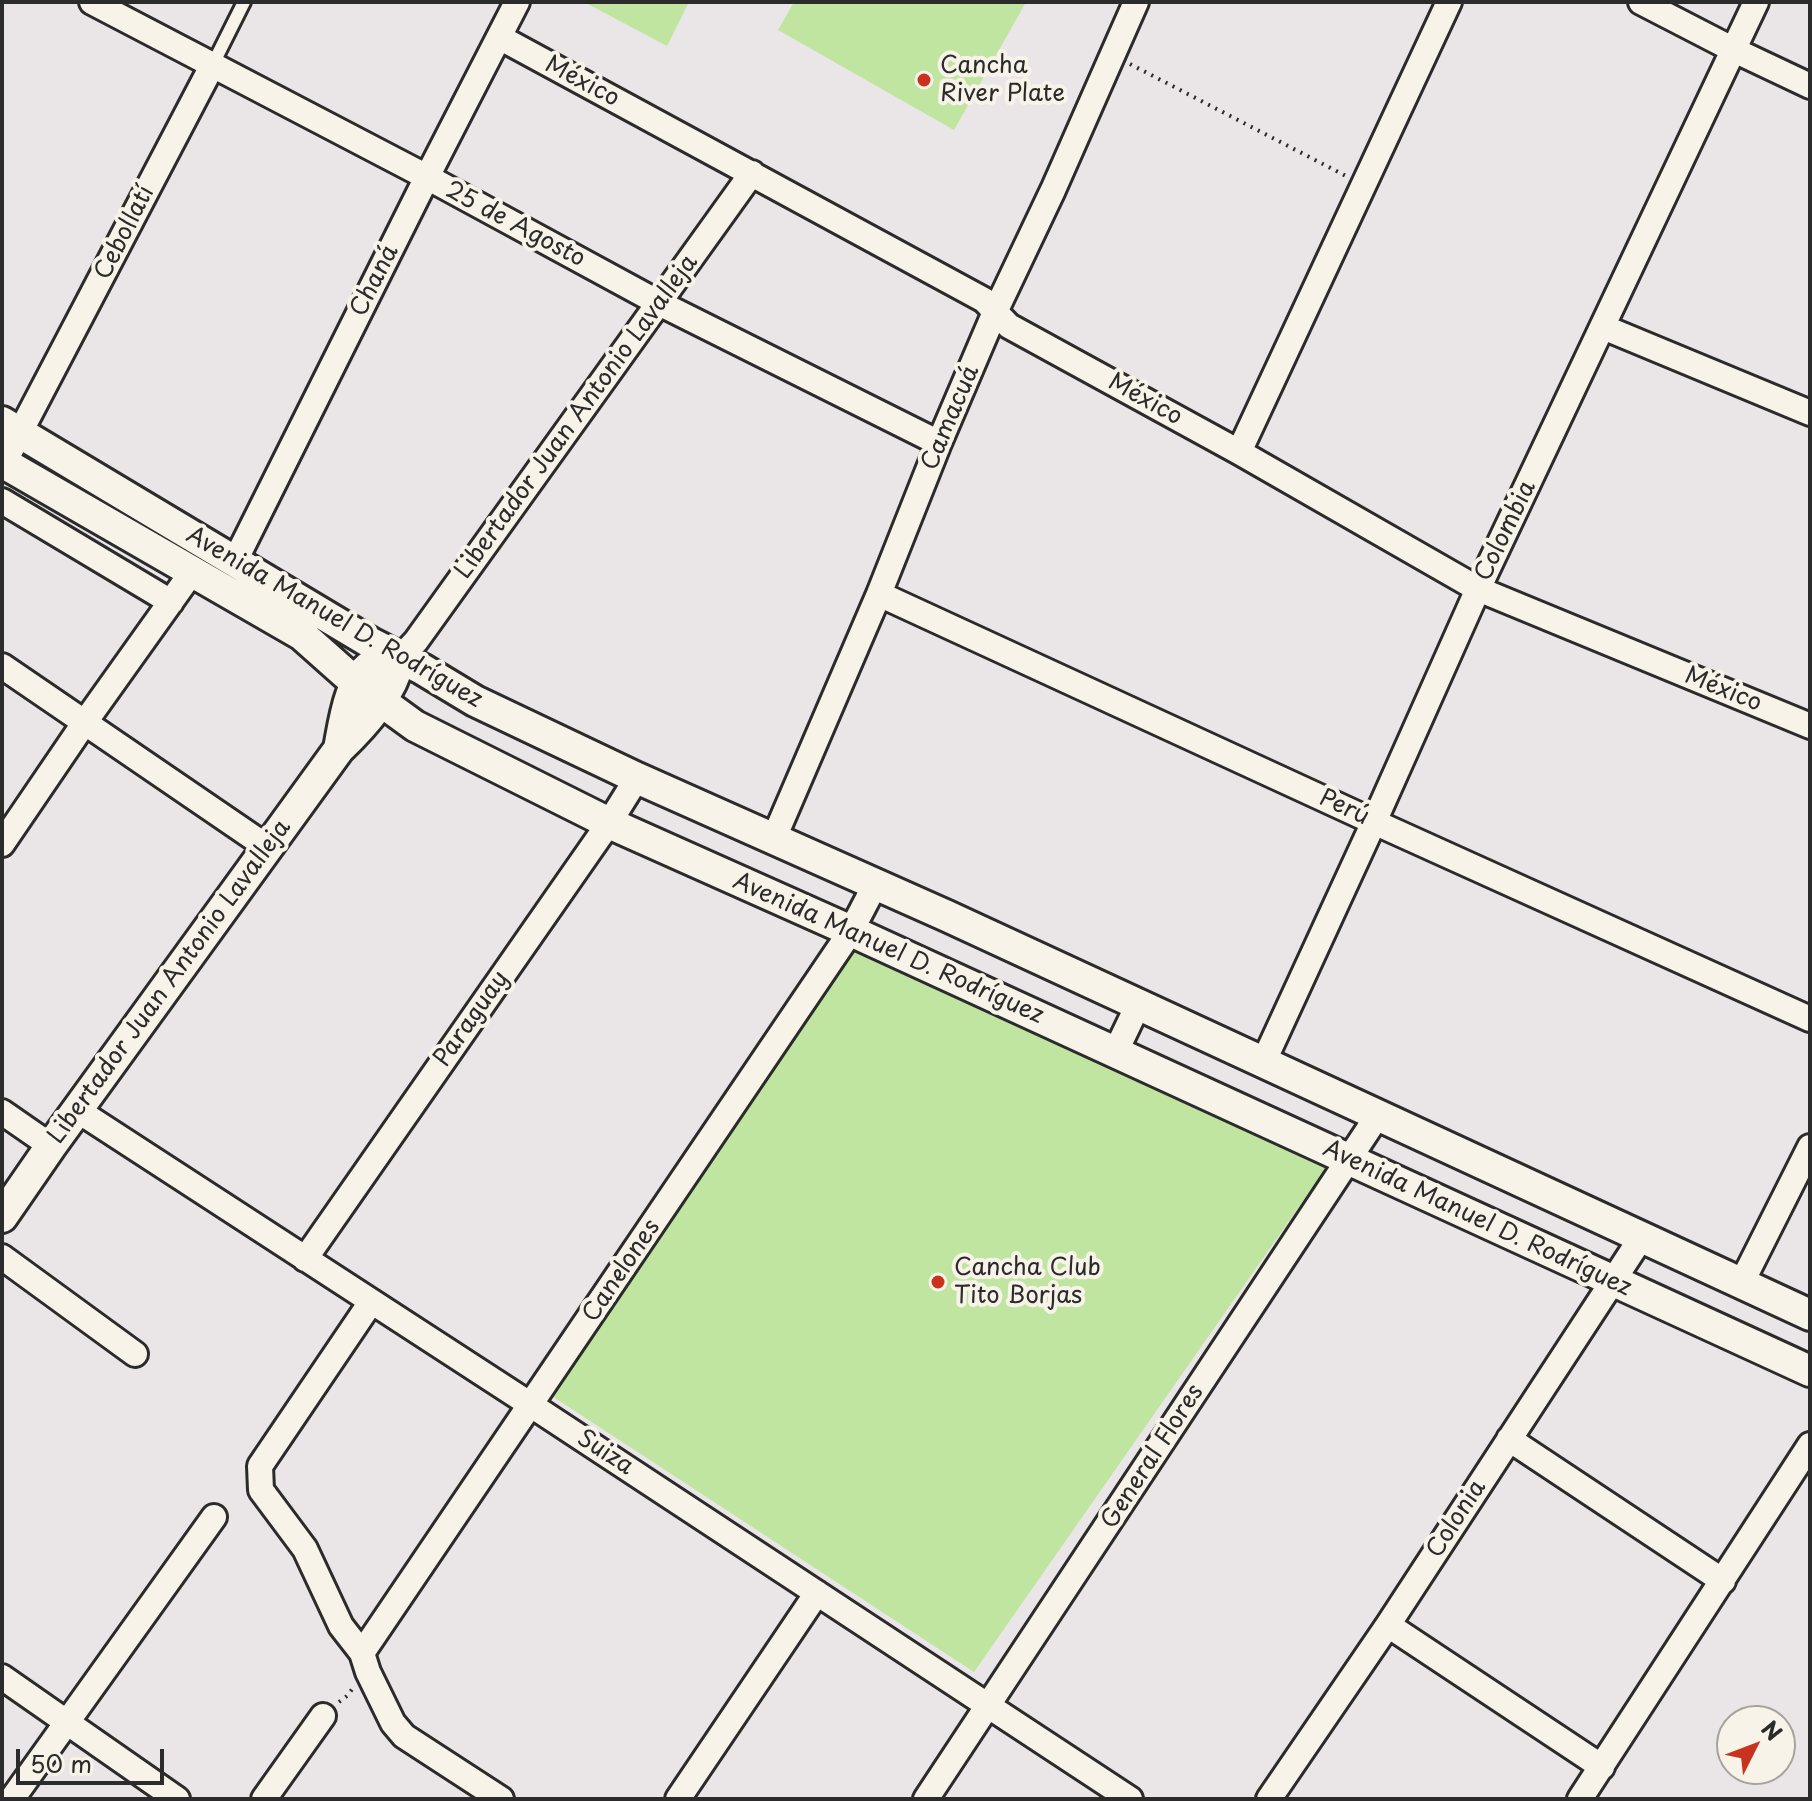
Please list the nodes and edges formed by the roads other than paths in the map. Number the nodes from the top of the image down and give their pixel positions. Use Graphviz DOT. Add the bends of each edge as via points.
graph roads {
  1 [pos="92,2"];
  2 [pos="244,2"];
  3 [pos="517,2"];
  4 [pos="1136,2"];
  5 [pos="1449,2"];
  6 [pos="1641,2"];
  7 [pos="1756,2"];
  8 [pos="499,37"];
  9 [pos="1734,50"];
  10 [pos="213,64"];
  11 [pos="1810,86"];
  12 [pos="752,173"];
  13 [pos="427,177"];
  14 [pos="659,303"];
  15 [pos="995,312"];
  16 [pos="1603,327"];
  17 [pos="1810,413"];
  18 [pos="11,428"];
  19 [pos="939,443"];
  20 [pos="1239,452"];
  21 [pos="3,462"];
  22 [pos="2,501"];
  23 [pos="235,561"];
  24 [pos="192,572"];
  25 [pos="1478,589"];
  26 [pos="879,594"];
  27 [pos="171,602"];
  28 [pos="400,658"];
  29 [pos="2,666"];
  30 [pos="368,692"];
  31 [pos="85,722"];
  32 [pos="1810,726"];
  33 [pos="637,778"];
  34 [pos="1374,822"];
  35 [pos="609,823"];
  36 [pos="774,838"];
  37 [pos="2,844"];
  38 [pos="267,847"];
  39 [pos="875,885"];
  40 [pos="851,931"];
  41 [pos="1138,1005"];
  42 [pos="1810,1019"];
  43 [pos="1115,1053"];
  44 [pos="1263,1063"];
  45 [pos="77,1110"];
  46 [pos="2,1112"];
  47 [pos="1378,1115"];
  48 [pos="51,1146"];
  49 [pos="1810,1147"];
  50 [pos="1348,1160"];
  51 [pos="2,1217"];
  52 [pos="1641,1238"];
  53 [pos="2,1257"];
  54 [pos="305,1259"];
  55 [pos="1614,1282"];
  56 [pos="1742,1282"];
  57 [pos="371,1302"];
  58 [pos="1810,1315"];
  59 [pos="135,1354"];
  60 [pos="1810,1371"];
  61 [pos="531,1405"];
  62 [pos="1509,1439"];
  63 [pos="1810,1445"];
  64 [pos="214,1517"];
  65 [pos="1723,1581"];
  66 [pos="817,1593"];
  67 [pos="1388,1625"];
  68 [pos="365,1662"];
  69 [pos="2,1677"];
  70 [pos="989,1707"];
  71 [pos="323,1716"];
  72 [pos="66,1722"];
  73 [pos="1602,1767"];
  74 [pos="12,1799"];
  75 [pos="177,1799"];
  76 [pos="264,1799"];
  77 [pos="501,1799"];
  78 [pos="678,1799"];
  79 [pos="926,1799"];
  80 [pos="1130,1799"];
  81 [pos="1269,1799"];
  82 [pos="1580,1799"];
  1 -- 10 [label="street, 25 de Agosto"];
  2 -- 10 [label="lane, Cebollatí"];
  3 -- 8 [label="street, Chaná"];
  4 -- 15 [label="street, Camacuá"];
  5 -- 20 [label="street"];
  6 -- 9 [label="street"];
  7 -- 9 [label="street, Colombia"];
  8 -- 12 [label="street, México"];
  8 -- 13 [label="street, Chaná"];
  9 -- 11 [label="street"];
  9 -- 16 [label="street, Colombia"];
  10 -- 13 [label="street, 25 de Agosto"];
  10 -- 18 [label="street, Cebollatí"];
  12 -- 14 [label="street, Libertador Juan Antonio Lavalleja"];
  12 -- 15 [label="street, México" via="984,300"];
  13 -- 14 [label="street, 25 de Agosto"];
  13 -- 23 [label="street, Chaná"];
  14 -- 19 [label="street, 25 de Agosto"];
  14 -- 28 [label="street, Libertador Juan Antonio Lavalleja"];
  15 -- 19 [label="street, Camacuá"];
  15 -- 20 [label="street, México" via="1009,326"];
  16 -- 17 [label="street"];
  16 -- 25 [label="street, Colombia"];
  18 -- 21 [label="street, Cebollatí"];
  18 -- 23 [label="street, Avenida Manuel D. Rodríguez"];
  19 -- 26 [label="street, Camacuá"];
  20 -- 25 [label="street, México"];
  21 -- 24 [label="street, Avenida Manuel D. Rodríguez"];
  22 -- 27 [label="street"];
  23 -- 28 [label="street, Avenida Manuel D. Rodríguez"];
  24 -- 27 [label="street"];
  24 -- 30 [label="street, Avenida Manuel D. Rodríguez" via="302,635"];
  25 -- 32 [label="street, México"];
  25 -- 34 [label="street, Colombia"];
  26 -- 34 [label="street, Perú"];
  26 -- 36 [label="street, Camacuá"];
  27 -- 31 [label="street"];
  28 -- 30 [label="street, Libertador Juan Antonio Lavalleja" via="371,665"];
  28 -- 33 [label="street, Avenida Manuel D. Rodríguez" via="475,701"];
  29 -- 31 [label="street"];
  30 -- 35 [label="street, Avenida Manuel D. Rodríguez" via="415,726"];
  30 -- 38 [label="street, Libertador Juan Antonio Lavalleja" via="348,706 339,749"];
  31 -- 37 [label="street"];
  31 -- 38 [label="street"];
  33 -- 35 [label="street, Paraguay"];
  33 -- 36 [label="street, Avenida Manuel D. Rodríguez"];
  34 -- 42 [label="street, Perú"];
  34 -- 44 [label="street, Colombia"];
  35 -- 40 [label="street, Avenida Manuel D. Rodríguez"];
  35 -- 54 [label="street, Paraguay"];
  36 -- 39 [label="street, Avenida Manuel D. Rodríguez"];
  38 -- 45 [label="street, Libertador Juan Antonio Lavalleja"];
  39 -- 40 [label="street, Canelones"];
  39 -- 41 [label="street, Avenida Manuel D. Rodríguez"];
  40 -- 43 [label="street, Avenida Manuel D. Rodríguez"];
  40 -- 61 [label="street, Canelones"];
  41 -- 43 [label="street"];
  41 -- 44 [label="street, Avenida Manuel D. Rodríguez"];
  43 -- 50 [label="street, Avenida Manuel D. Rodríguez"];
  44 -- 47 [label="street, Avenida Manuel D. Rodríguez"];
  45 -- 48 [label="street, Libertador Juan Antonio Lavalleja"];
  45 -- 54 [label="street, Suiza"];
  46 -- 48 [label="street"];
  47 -- 50 [label="street, General Flores"];
  47 -- 52 [label="street, Avenida Manuel D. Rodríguez"];
  48 -- 51 [label="street, Libertador Juan Antonio Lavalleja"];
  49 -- 56 [label="street"];
  50 -- 55 [label="street, Avenida Manuel D. Rodríguez"];
  50 -- 70 [label="street, General Flores"];
  52 -- 55 [label="street, Colonia"];
  52 -- 56 [label="street, Avenida Manuel D. Rodríguez"];
  53 -- 59 [label="street"];
  54 -- 57 [label="street, Suiza"];
  55 -- 60 [label="street, Avenida Manuel D. Rodríguez"];
  55 -- 62 [label="street, Colonia"];
  56 -- 58 [label="street, Avenida Manuel D. Rodríguez"];
  57 -- 61 [label="street, Suiza"];
  57 -- 68 [label="street" via="260,1466 261,1490 305,1549 341,1626"];
  61 -- 66 [label="street, Suiza"];
  61 -- 68 [label="street, Canelones"];
  62 -- 65 [label="street"];
  62 -- 67 [label="street, Colonia"];
  63 -- 65 [label="street"];
  64 -- 72 [label="street"];
  65 -- 73 [label="street"];
  66 -- 70 [label="street, Suiza"];
  66 -- 78 [label="street"];
  67 -- 73 [label="street"];
  67 -- 81 [label="street, Colonia"];
  68 -- 77 [label="street" via="404,1736"];
  69 -- 72 [label="street"];
  70 -- 79 [label="street, General Flores"];
  70 -- 80 [label="street, Suiza"];
  71 -- 76 [label="street"];
  72 -- 74 [label="street"];
  72 -- 75 [label="street"];
  73 -- 82 [label="street"];
}
